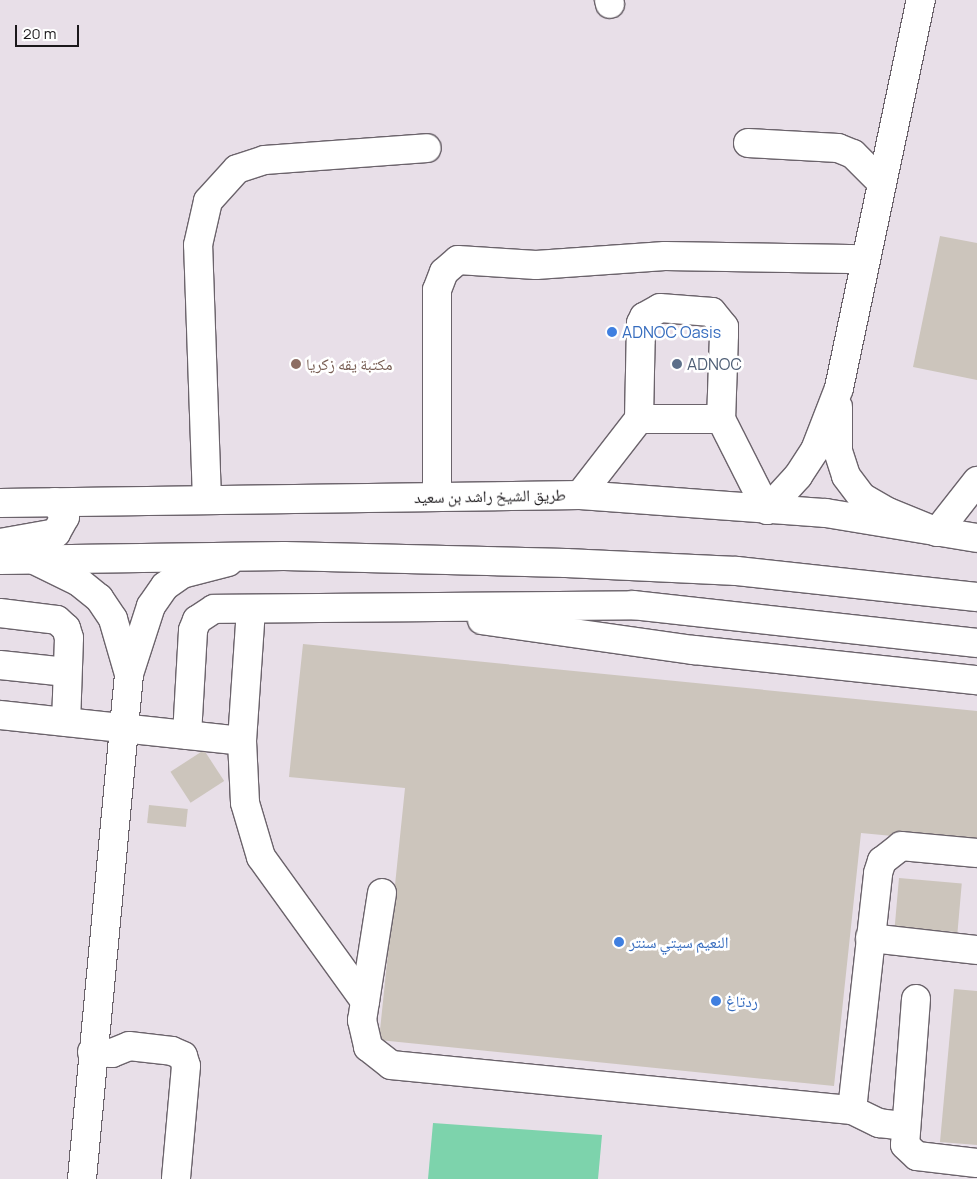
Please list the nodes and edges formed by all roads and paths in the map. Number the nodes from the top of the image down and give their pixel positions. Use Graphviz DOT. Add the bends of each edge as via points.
graph roads {
  1 [pos="921,0"];
  2 [pos="748,143"];
  3 [pos="427,148"];
  4 [pos="881,182"];
  5 [pos="866,258"];
  6 [pos="839,388"];
  7 [pos="639,418"];
  8 [pos="720,419"];
  9 [pos="977,481"];
  10 [pos="580,495"];
  11 [pos="437,497"];
  12 [pos="207,500"];
  13 [pos="0,502"];
  14 [pos="55,502"];
  15 [pos="767,510"];
  16 [pos="977,531"];
  17 [pos="937,532"];
  18 [pos="977,538"];
  19 [pos="0,544"];
  20 [pos="284,556"];
  21 [pos="0,560"];
  22 [pos="34,560"];
  23 [pos="977,597"];
  24 [pos="251,609"];
  25 [pos="414,609"];
  26 [pos="699,612"];
  27 [pos="0,613"];
  28 [pos="977,643"];
  29 [pos="694,650"];
  30 [pos="0,665"];
  31 [pos="68,672"];
  32 [pos="128,674"];
  33 [pos="977,680"];
  34 [pos="0,715"];
  35 [pos="66,722"];
  36 [pos="124,728"];
  37 [pos="187,735"];
  38 [pos="242,741"];
  39 [pos="977,852"];
  40 [pos="382,893"];
  41 [pos="870,938"];
  42 [pos="977,950"];
  43 [pos="916,999"];
  44 [pos="365,1001"];
  45 [pos="93,1042"];
  46 [pos="852,1110"];
  47 [pos="906,1126"];
  48 [pos="977,1163"];
  49 [pos="82,1179"];
  50 [pos="176,1179"];
  1 -- 4 [label="main road"];
  2 -- 4 [label="main road" via="838,148 853,154"];
  3 -- 12 [label="main road" via="265,160 237,169 208,201 198,246"];
  4 -- 5 [label="main road"];
  5 -- 6 [label="main road"];
  5 -- 11 [label="main road" via="665,256 536,265 458,260 444,272 437,290"];
  6 -- 15 [label="main road" via="815,450 798,476"];
  6 -- 17 [label="main road" via="838,451 846,476 862,497 888,512"];
  7 -- 8 [label="main road"];
  7 -- 8 [label="main road" via="641,322 650,311 660,308 712,312 724,327"];
  7 -- 10 [label="main road"];
  8 -- 15 [label="main road"];
  9 -- 17 [label="main road"];
  10 -- 11 [label="main road, طريق الشيخ راشد بن سعيد"];
  10 -- 15 [label="main road, طريق الشيخ راشد بن سعيد"];
  11 -- 12 [label="main road, طريق الشيخ راشد بن سعيد"];
  12 -- 14 [label="main road, طريق الشيخ راشد بن سعيد"];
  13 -- 14 [label="main road, طريق الشيخ راشد بن سعيد"];
  14 -- 19 [label="main road" via="66,517 56,533"];
  15 -- 17 [label="main road, طريق الشيخ راشد بن سعيد" via="826,513"];
  16 -- 17 [label="main road"];
  17 -- 18 [label="main road, طريق الشيخ راشد بن سعيد"];
  20 -- 22 [label="main road"];
  20 -- 23 [label="main road" via="737,571"];
  20 -- 32 [label="main road" via="214,564 182,574 165,586 151,606"];
  21 -- 22 [label="main road"];
  22 -- 32 [label="main road" via="79,582 99,598 113,619"];
  24 -- 25 [label="main road"];
  24 -- 37 [label="main road" via="214,609 197,620 193,630"];
  24 -- 38 [label="main road"];
  25 -- 26 [label="main road" via="633,605"];
  25 -- 29 [label="main road" via="559,633"];
  26 -- 28 [label="main road"];
  26 -- 29 [label="main road"];
  27 -- 31 [label="main road" via="57,620 69,638"];
  29 -- 33 [label="main road"];
  30 -- 31 [label="main road"];
  31 -- 35 [label="main road"];
  32 -- 36 [label="main road"];
  34 -- 35 [label="main road"];
  35 -- 36 [label="main road"];
  36 -- 37 [label="main road"];
  36 -- 45 [label="main road"];
  37 -- 38 [label="main road"];
  38 -- 44 [label="main road" via="245,803 261,857"];
  39 -- 41 [label="main road" via="914,846 901,846 890,852 878,873"];
  40 -- 44 [label="main road"];
  41 -- 42 [label="main road"];
  41 -- 46 [label="main road"];
  43 -- 47 [label="main road"];
  44 -- 46 [label="main road" via="362,1020 368,1047 391,1065"];
  45 -- 49 [label="main road"];
  45 -- 50 [label="main road" via="114,1035 129,1046 179,1052 186,1061"];
  46 -- 47 [label="main road" via="879,1123"];
  47 -- 48 [label="main road" via="905,1145 917,1156"];
}
